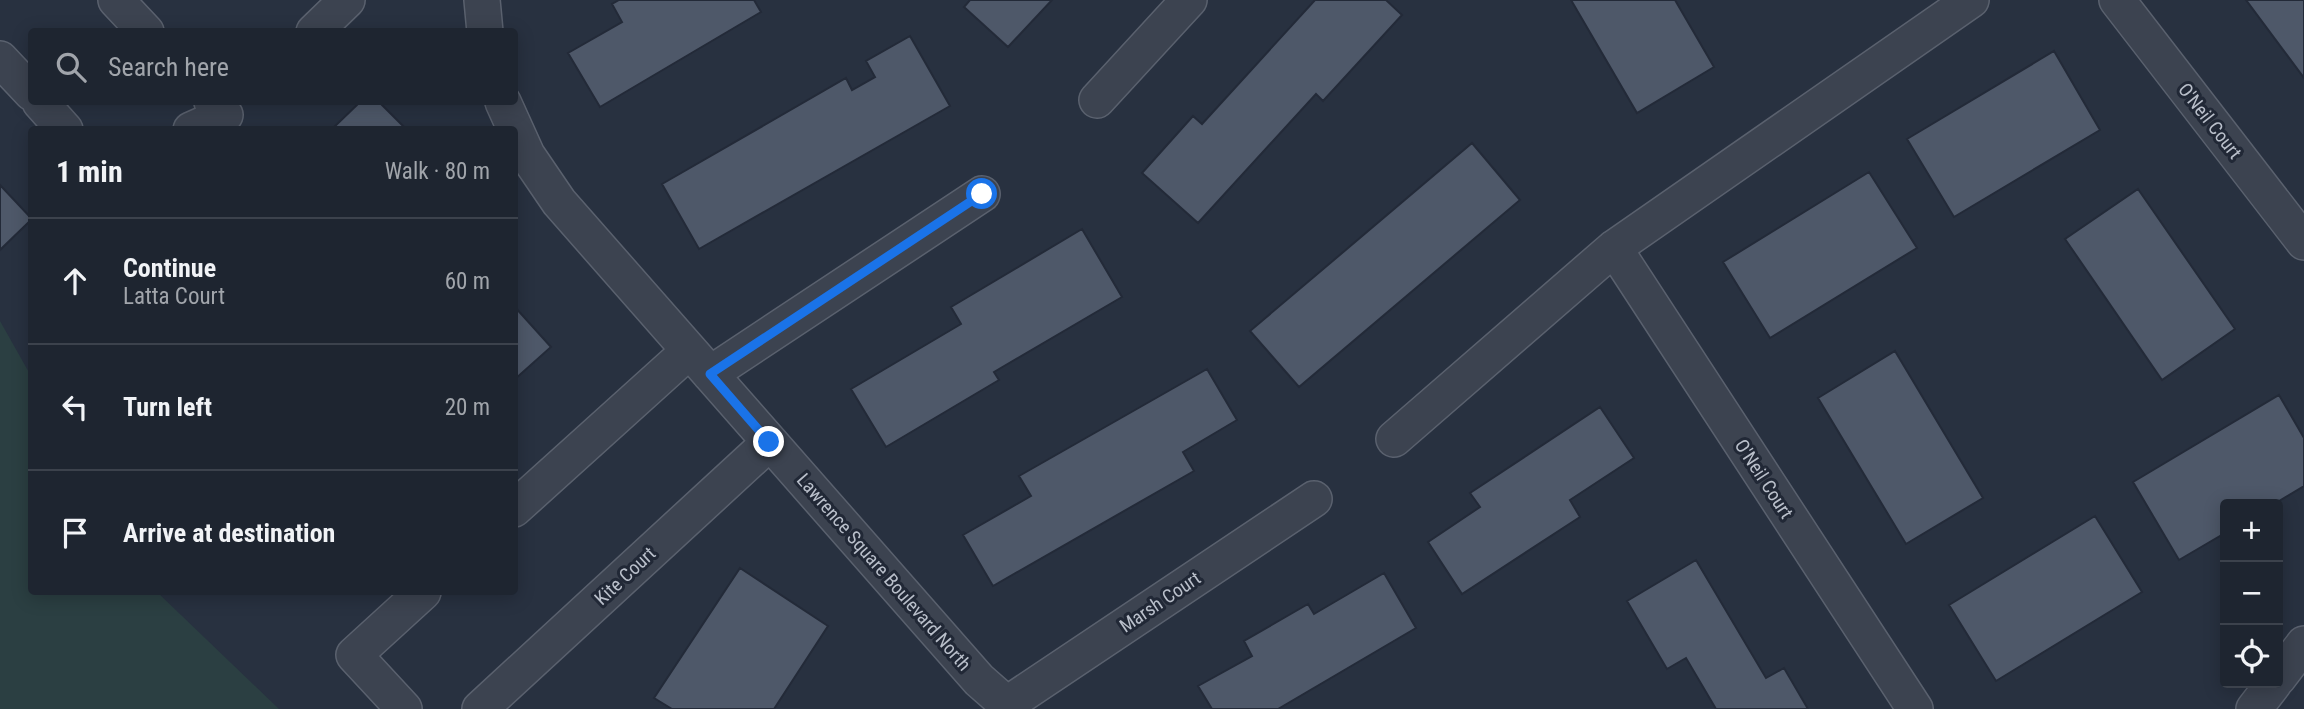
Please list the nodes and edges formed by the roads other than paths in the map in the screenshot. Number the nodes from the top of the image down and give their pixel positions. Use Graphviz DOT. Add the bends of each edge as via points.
graph roads {
  1 [pos="116,0"];
  2 [pos="348,0"];
  3 [pos="482,0"];
  4 [pos="1189,0"];
  5 [pos="1971,0"];
  6 [pos="2117,0"];
  7 [pos="142,28"];
  8 [pos="318,28"];
  9 [pos="485,28"];
  10 [pos="0,59"];
  11 [pos="28,89"];
  12 [pos="1097,100"];
  13 [pos="43,105"];
  14 [pos="504,105"];
  15 [pos="226,106"];
  16 [pos="61,126"];
  17 [pos="197,126"];
  18 [pos="514,126"];
  19 [pos="518,135"];
  20 [pos="982,194"];
  21 [pos="2304,242"];
  22 [pos="1614,248"];
  23 [pos="699,362"];
  24 [pos="1394,439"];
  25 [pos="769,442"];
  26 [pos="1314,499"];
  27 [pos="518,506"];
  28 [pos="420,595"];
  29 [pos="2304,644"];
  30 [pos="2283,671"];
  31 [pos="2270,688"];
  32 [pos="1009,707"];
  33 [pos="404,709"];
  34 [pos="480,709"];
  35 [pos="1915,709"];
  36 [pos="2254,709"];
  1 -- 7 [label="street"];
  2 -- 8 [label="street"];
  3 -- 9 [label="street"];
  4 -- 12 [label="street"];
  5 -- 22 [label="street"];
  6 -- 21 [label="street, O'Neil Court"];
  10 -- 11 [label="street"];
  13 -- 16 [label="street"];
  14 -- 18 [label="street, Lawrence Square Boulevard North"];
  15 -- 17 [label="street"];
  19 -- 23 [label="street, Lawrence Square Boulevard North" via="559,202"];
  20 -- 23 [label="street"];
  22 -- 24 [label="street"];
  22 -- 35 [label="street, O'Neil Court"];
  23 -- 25 [label="street, Lawrence Square Boulevard North"];
  23 -- 27 [label="street"];
  25 -- 32 [label="street, Lawrence Square Boulevard North" via="979,680"];
  25 -- 34 [label="street, Kite Court"];
  26 -- 32 [label="street, Marsh Court"];
  28 -- 33 [label="street" via="354,654"];
  29 -- 30 [label="street"];
  31 -- 36 [label="street"];
}
